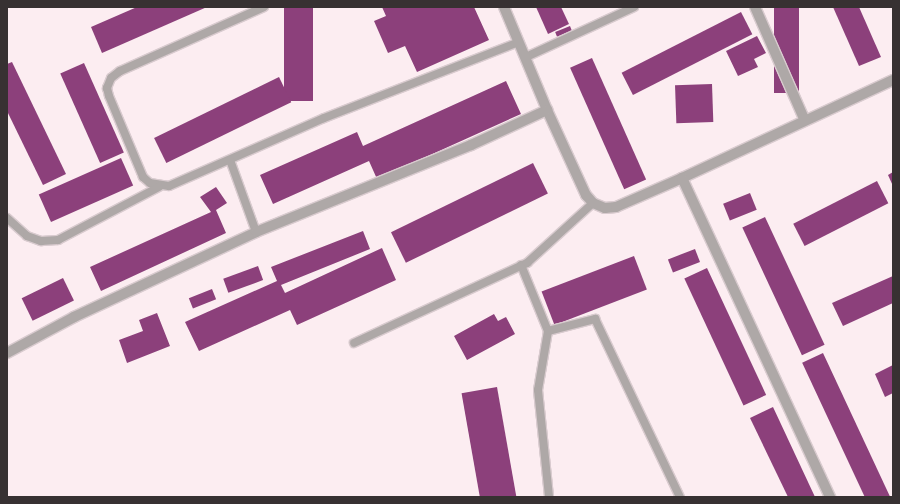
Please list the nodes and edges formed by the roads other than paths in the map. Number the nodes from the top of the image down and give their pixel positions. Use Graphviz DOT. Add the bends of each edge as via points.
graph roads {
  1 [pos="264,7"];
  2 [pos="504,7"];
  3 [pos="634,7"];
  4 [pos="754,7"];
  5 [pos="519,42"];
  6 [pos="526,57"];
  7 [pos="893,80"];
  8 [pos="546,110"];
  9 [pos="805,121"];
  10 [pos="230,160"];
  11 [pos="682,178"];
  12 [pos="160,187"];
  13 [pos="593,203"];
  14 [pos="7,218"];
  15 [pos="256,232"];
  16 [pos="521,265"];
  17 [pos="548,331"];
  18 [pos="354,343"];
  19 [pos="7,353"];
  20 [pos="548,497"];
  21 [pos="680,497"];
  22 [pos="830,497"];
  1 -- 12 [label="lane" via="120,71 111,78 108,92 143,177"];
  2 -- 5 [label="street"];
  3 -- 6 [label="lane"];
  4 -- 9 [label="street"];
  5 -- 6 [label="street"];
  5 -- 10 [label="lane" via="324,118"];
  6 -- 8 [label="street"];
  7 -- 9 [label="street"];
  8 -- 13 [label="street" via="586,195"];
  8 -- 15 [label="street" via="464,148"];
  9 -- 11 [label="street"];
  10 -- 12 [label="lane" via="169,186"];
  10 -- 15 [label="lane"];
  11 -- 13 [label="street" via="616,207 605,208"];
  11 -- 22 [label="street"];
  12 -- 14 [label="lane" via="58,240 41,241 27,236"];
  13 -- 16 [label="lane"];
  15 -- 19 [label="street" via="74,317"];
  16 -- 17 [label="lane"];
  16 -- 18 [label="lane"];
  17 -- 20 [label="lane" via="538,390"];
  17 -- 21 [label="lane" via="595,319"];
}
